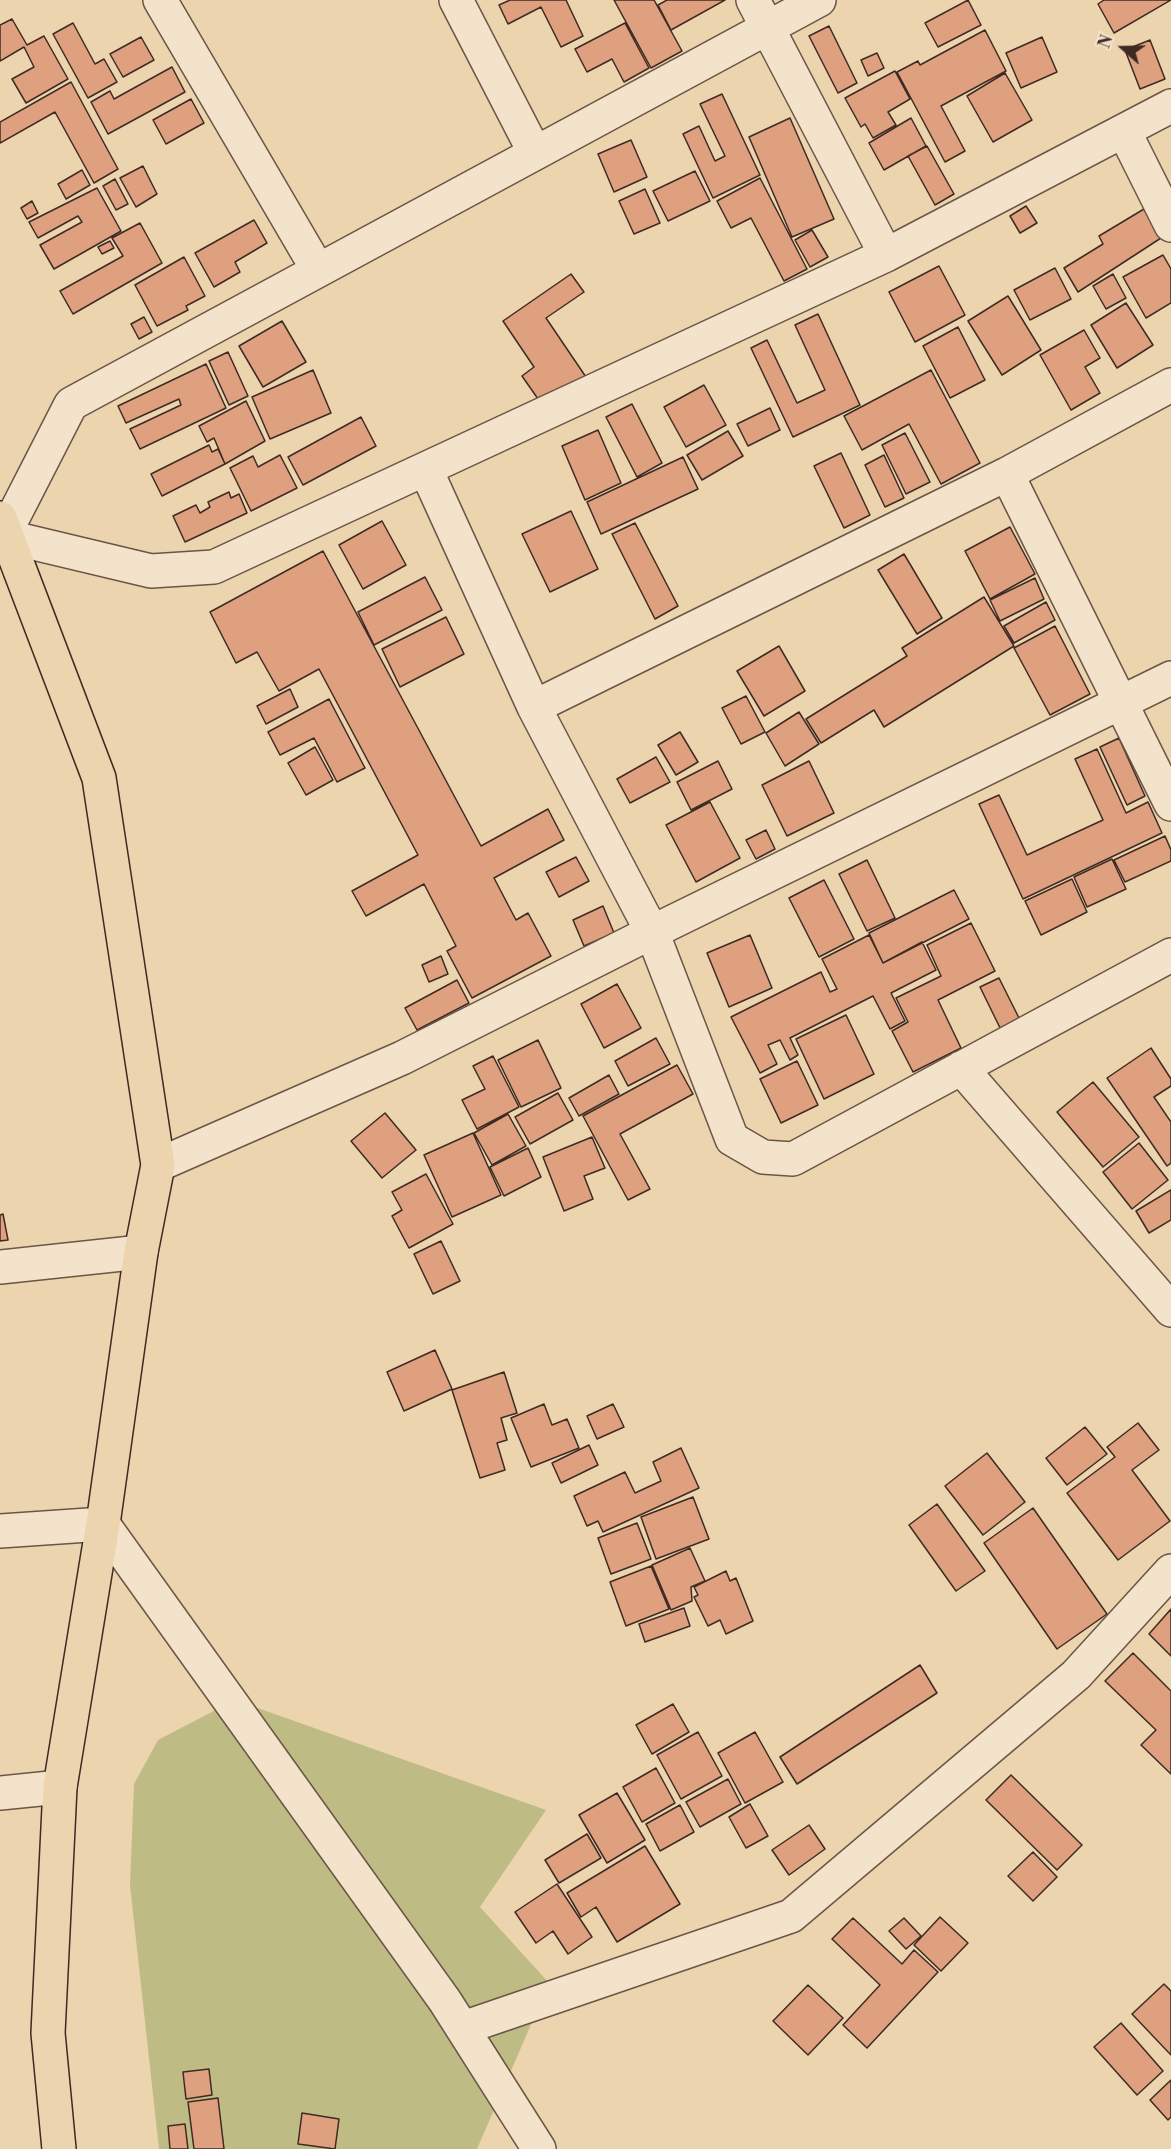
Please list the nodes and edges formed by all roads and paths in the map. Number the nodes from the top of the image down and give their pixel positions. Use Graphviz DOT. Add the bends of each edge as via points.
graph roads {
  1 [pos="160,0"];
  2 [pos="456,0"];
  3 [pos="819,0"];
  4 [pos="761,14"];
  5 [pos="1171,106"];
  6 [pos="1124,131"];
  7 [pos="535,153"];
  8 [pos="1171,225"];
  9 [pos="886,255"];
  10 [pos="318,270"];
  11 [pos="1171,385"];
  12 [pos="426,470"];
  13 [pos="1007,474"];
  14 [pos="1,529"];
  15 [pos="1171,678"];
  16 [pos="1123,702"];
  17 [pos="534,707"];
  18 [pos="1171,804"];
  19 [pos="652,932"];
  20 [pos="1171,955"];
  21 [pos="961,1068"];
  22 [pos="158,1166"];
  23 [pos="141,1252"];
  24 [pos="0,1266"];
  25 [pos="1171,1310"];
  26 [pos="103,1524"];
  27 [pos="0,1531"];
  28 [pos="1171,1571"];
  29 [pos="60,1787"];
  30 [pos="0,1793"];
  31 [pos="463,2028"];
  32 [pos="59,2149"];
  33 [pos="539,2149"];
  1 -- 10 [label="street"];
  2 -- 7 [label="street"];
  3 -- 4 [label="street"];
  4 -- 7 [label="street"];
  4 -- 9 [label="street"];
  5 -- 6 [label="street"];
  6 -- 8 [label="street"];
  6 -- 9 [label="street"];
  7 -- 10 [label="street"];
  9 -- 12 [label="street"];
  10 -- 14 [label="street" via="71,404"];
  11 -- 13 [label="street"];
  12 -- 14 [label="street" via="214,567 151,572"];
  12 -- 17 [label="street"];
  13 -- 16 [label="street"];
  13 -- 17 [label="street"];
  14 -- 22 [label="main road" via="99,778"];
  15 -- 16 [label="street"];
  16 -- 18 [label="street"];
  16 -- 19 [label="street"];
  17 -- 19 [label="street"];
  19 -- 21 [label="street" via="732,1139 762,1157 793,1159"];
  19 -- 22 [label="street" via="402,1058"];
  20 -- 21 [label="street"];
  21 -- 25 [label="street"];
  22 -- 23 [label="main road"];
  23 -- 24 [label="street"];
  23 -- 26 [label="main road"];
  26 -- 27 [label="street"];
  26 -- 29 [label="main road"];
  26 -- 31 [label="street"];
  28 -- 31 [label="street" via="1076,1675 791,1916"];
  29 -- 30 [label="street"];
  29 -- 32 [label="main road" via="48,2033"];
  31 -- 33 [label="street"];
}
